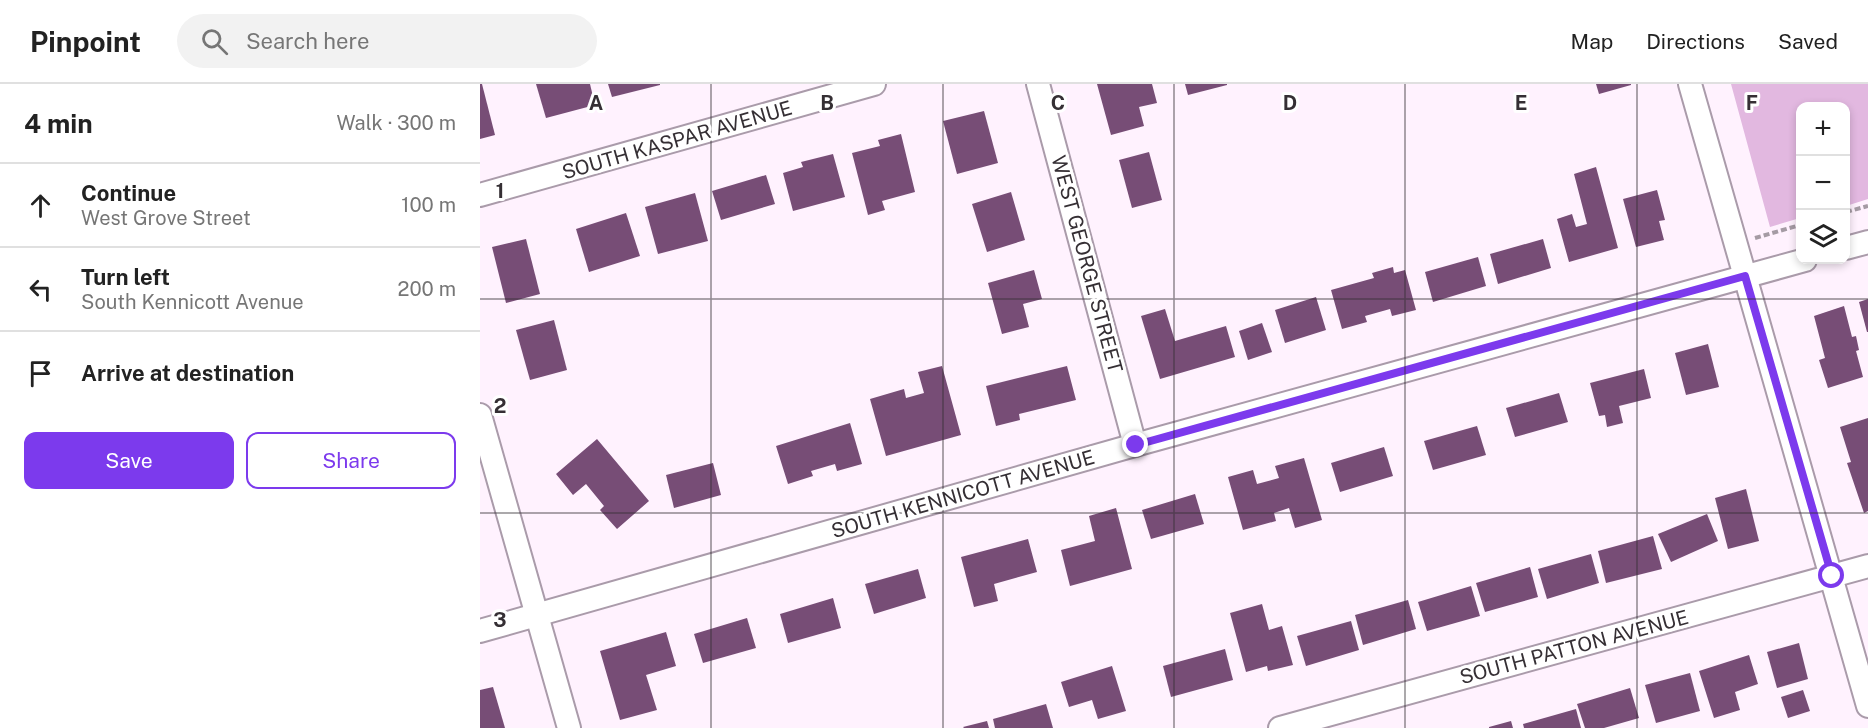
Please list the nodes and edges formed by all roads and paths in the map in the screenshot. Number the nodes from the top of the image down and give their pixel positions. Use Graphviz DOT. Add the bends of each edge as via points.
graph roads {
  1 [pos="874,84"];
  2 [pos="1038,84"];
  3 [pos="1690,84"];
  4 [pos="480,195"];
  5 [pos="1868,206"];
  6 [pos="1850,211"];
  7 [pos="1796,226"];
  8 [pos="1749,240"];
  9 [pos="1868,242"];
  10 [pos="1850,247"];
  11 [pos="1796,262"];
  12 [pos="1745,276"];
  13 [pos="480,415"];
  14 [pos="1136,445"];
  15 [pos="1868,566"];
  16 [pos="1832,576"];
  17 [pos="537,615"];
  18 [pos="480,631"];
  19 [pos="1868,706"];
  20 [pos="569,728"];
  21 [pos="1280,728"];
  1 -- 4 [label="street, SOUTH KASPAR AVENUE"];
  2 -- 14 [label="street, WEST GEORGE STREET"];
  3 -- 12 [label="street"];
  5 -- 6 [label="path"];
  7 -- 8 [label="path"];
  9 -- 10 [label="street"];
  11 -- 12 [label="street, SOUTH KENNICOTT AVENUE"];
  12 -- 14 [label="street, SOUTH KENNICOTT AVENUE"];
  12 -- 16 [label="street"];
  13 -- 17 [label="street"];
  14 -- 17 [label="street, SOUTH KENNICOTT AVENUE"];
  15 -- 16 [label="street, SOUTH PATTON AVENUE"];
  16 -- 19 [label="street"];
  16 -- 21 [label="street, SOUTH PATTON AVENUE"];
  17 -- 18 [label="street, SOUTH KENNICOTT AVENUE"];
  17 -- 20 [label="street"];
}
